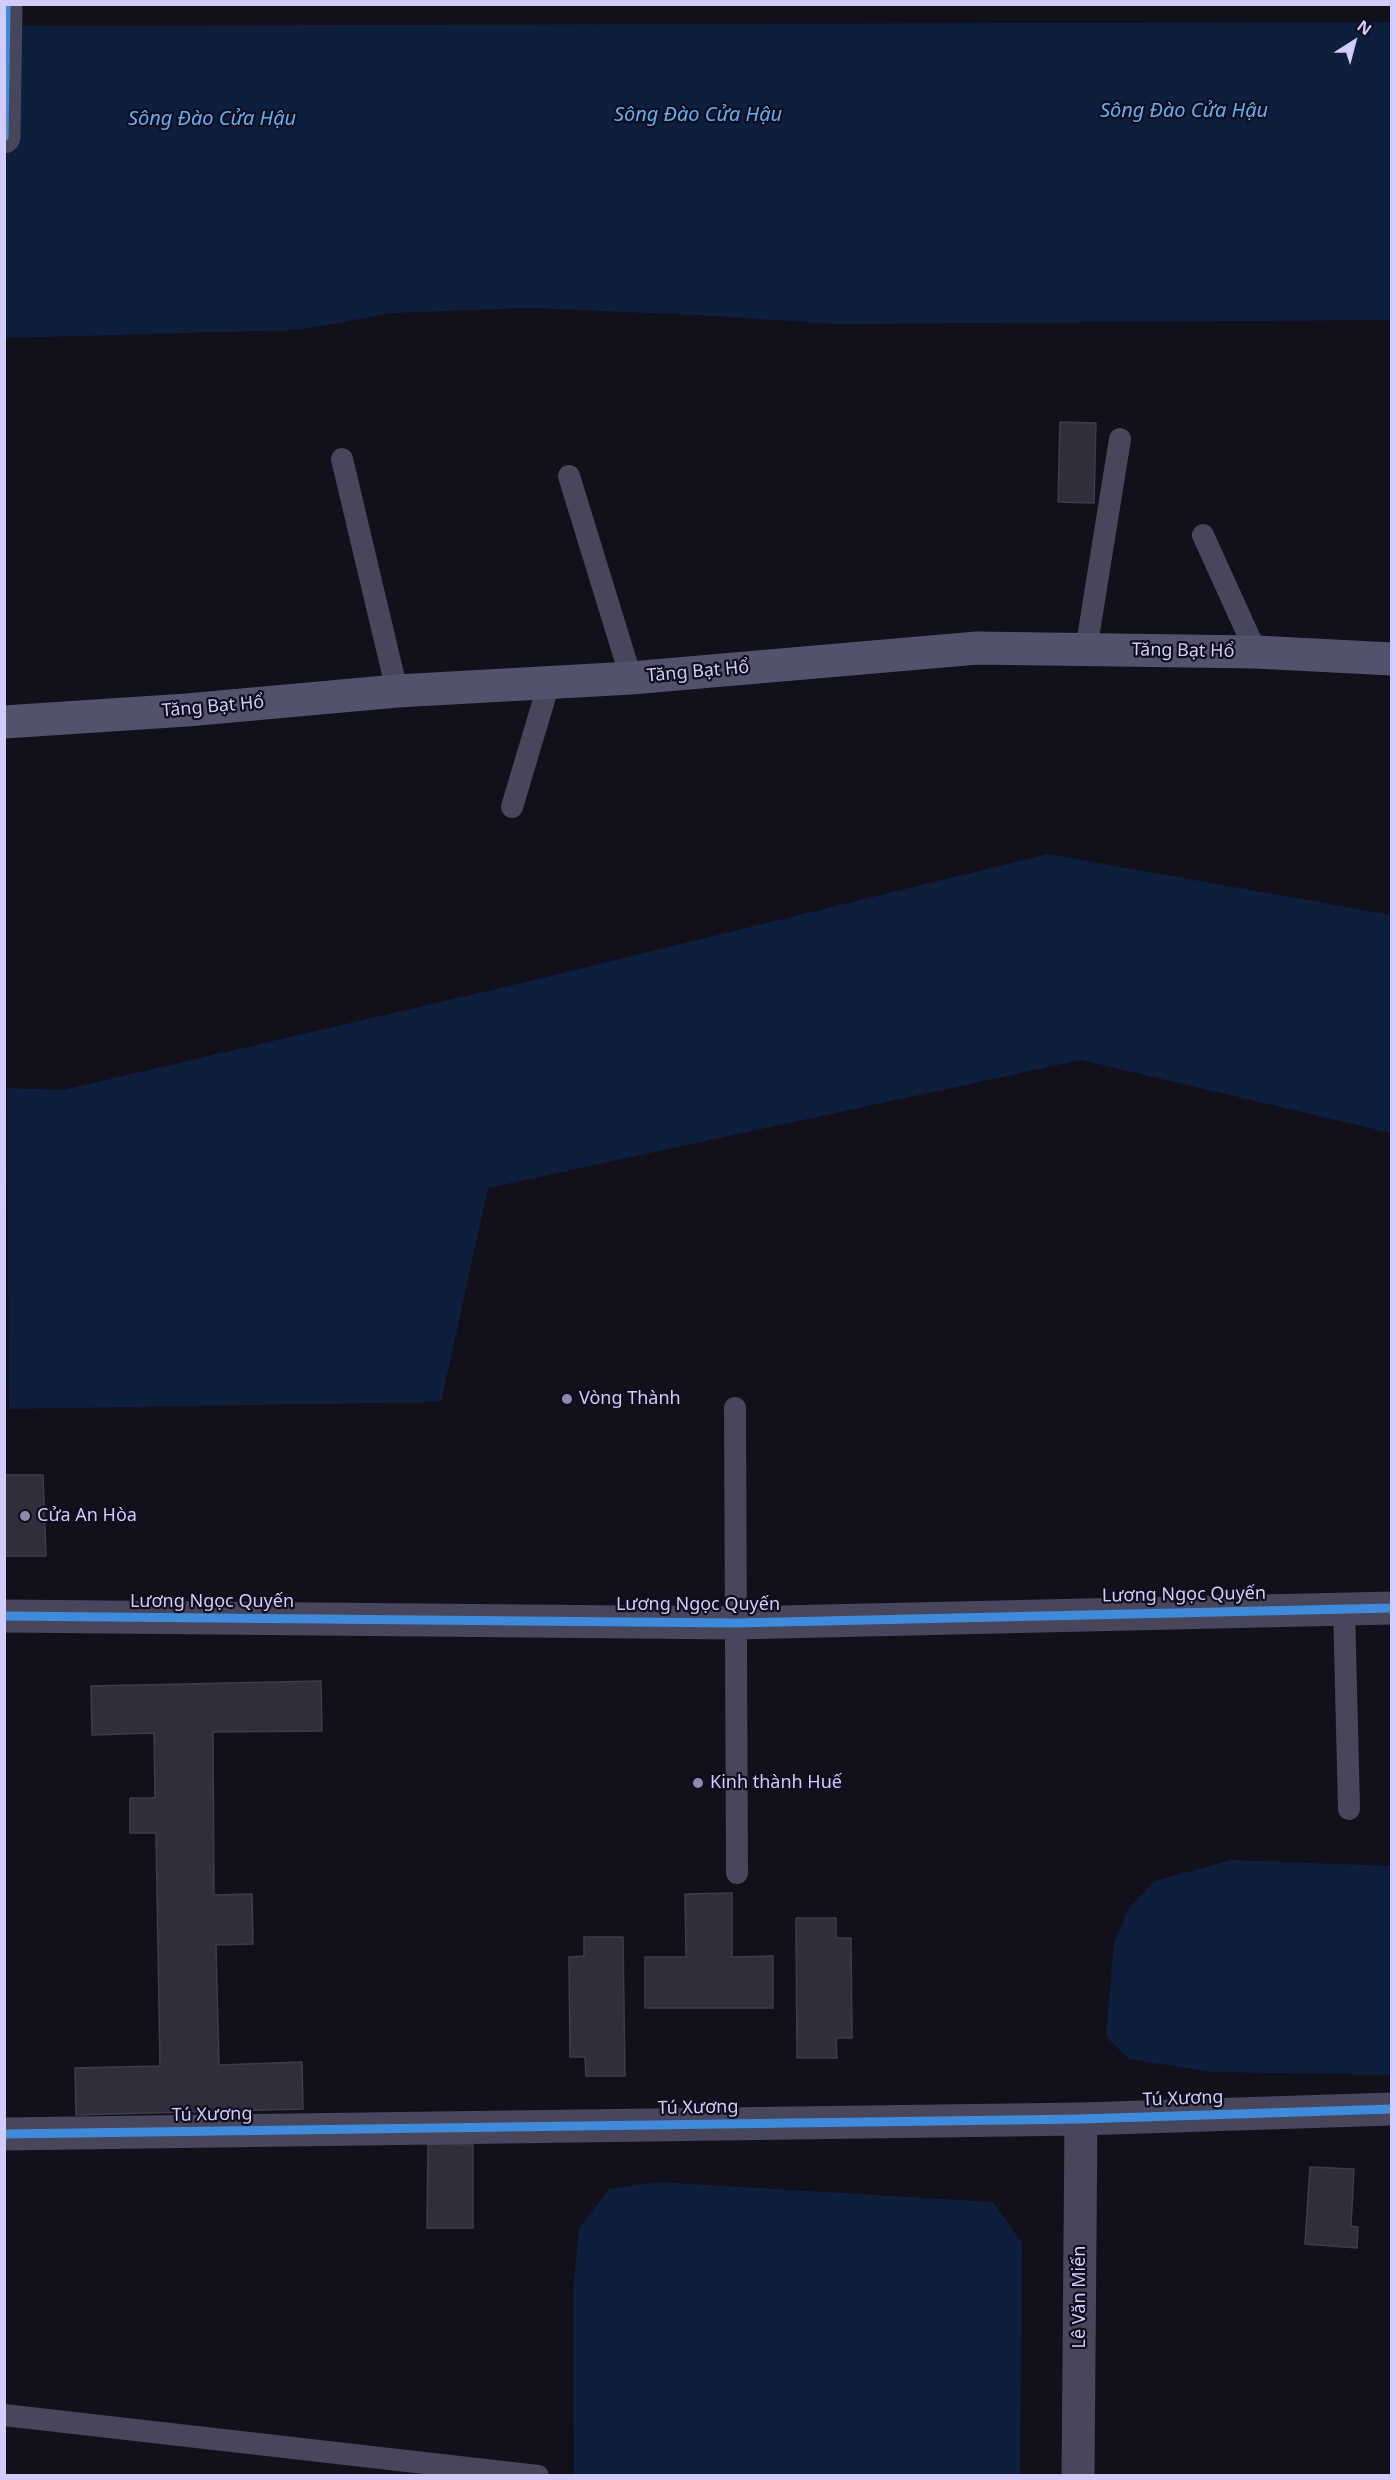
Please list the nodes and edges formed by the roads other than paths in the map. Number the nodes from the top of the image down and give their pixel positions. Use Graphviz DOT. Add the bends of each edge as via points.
graph roads {
  1 [pos="6,4"];
  2 [pos="4,137"];
  3 [pos="1120,439"];
  4 [pos="342,459"];
  5 [pos="569,476"];
  6 [pos="1203,535"];
  7 [pos="1086,650"];
  8 [pos="1256,652"];
  9 [pos="1392,659"];
  10 [pos="631,678"];
  11 [pos="549,683"];
  12 [pos="397,691"];
  13 [pos="4,722"];
  14 [pos="512,807"];
  15 [pos="735,1408"];
  16 [pos="1344,1608"];
  17 [pos="1392,1608"];
  18 [pos="4,1616"];
  19 [pos="736,1623"];
  20 [pos="1349,1809"];
  21 [pos="737,1873"];
  22 [pos="1392,2109"];
  23 [pos="1081,2119"];
  24 [pos="4,2134"];
  25 [pos="4,2415"];
  26 [pos="538,2475"];
  27 [pos="1078,2475"];
  1 -- 2 [label="street"];
  3 -- 7 [label="lane"];
  4 -- 12 [label="lane"];
  5 -- 10 [label="lane"];
  6 -- 8 [label="lane"];
  7 -- 8 [label="main road, Tăng Bạt Hổ"];
  7 -- 10 [label="main road, Tăng Bạt Hổ" via="977,648"];
  8 -- 9 [label="main road, Tăng Bạt Hổ"];
  10 -- 11 [label="main road, Tăng Bạt Hổ"];
  11 -- 12 [label="main road, Tăng Bạt Hổ"];
  11 -- 14 [label="lane"];
  12 -- 13 [label="main road, Tăng Bạt Hổ"];
  15 -- 19 [label="lane"];
  16 -- 17 [label="street, Lương Ngọc Quyến"];
  16 -- 19 [label="street, Lương Ngọc Quyến"];
  16 -- 20 [label="lane"];
  18 -- 19 [label="street, Lương Ngọc Quyến"];
  19 -- 21 [label="lane"];
  22 -- 23 [label="street, Tú Xương"];
  23 -- 24 [label="street, Tú Xương"];
  23 -- 27 [label="street, Lê Văn Miến"];
  25 -- 26 [label="lane"];
}
